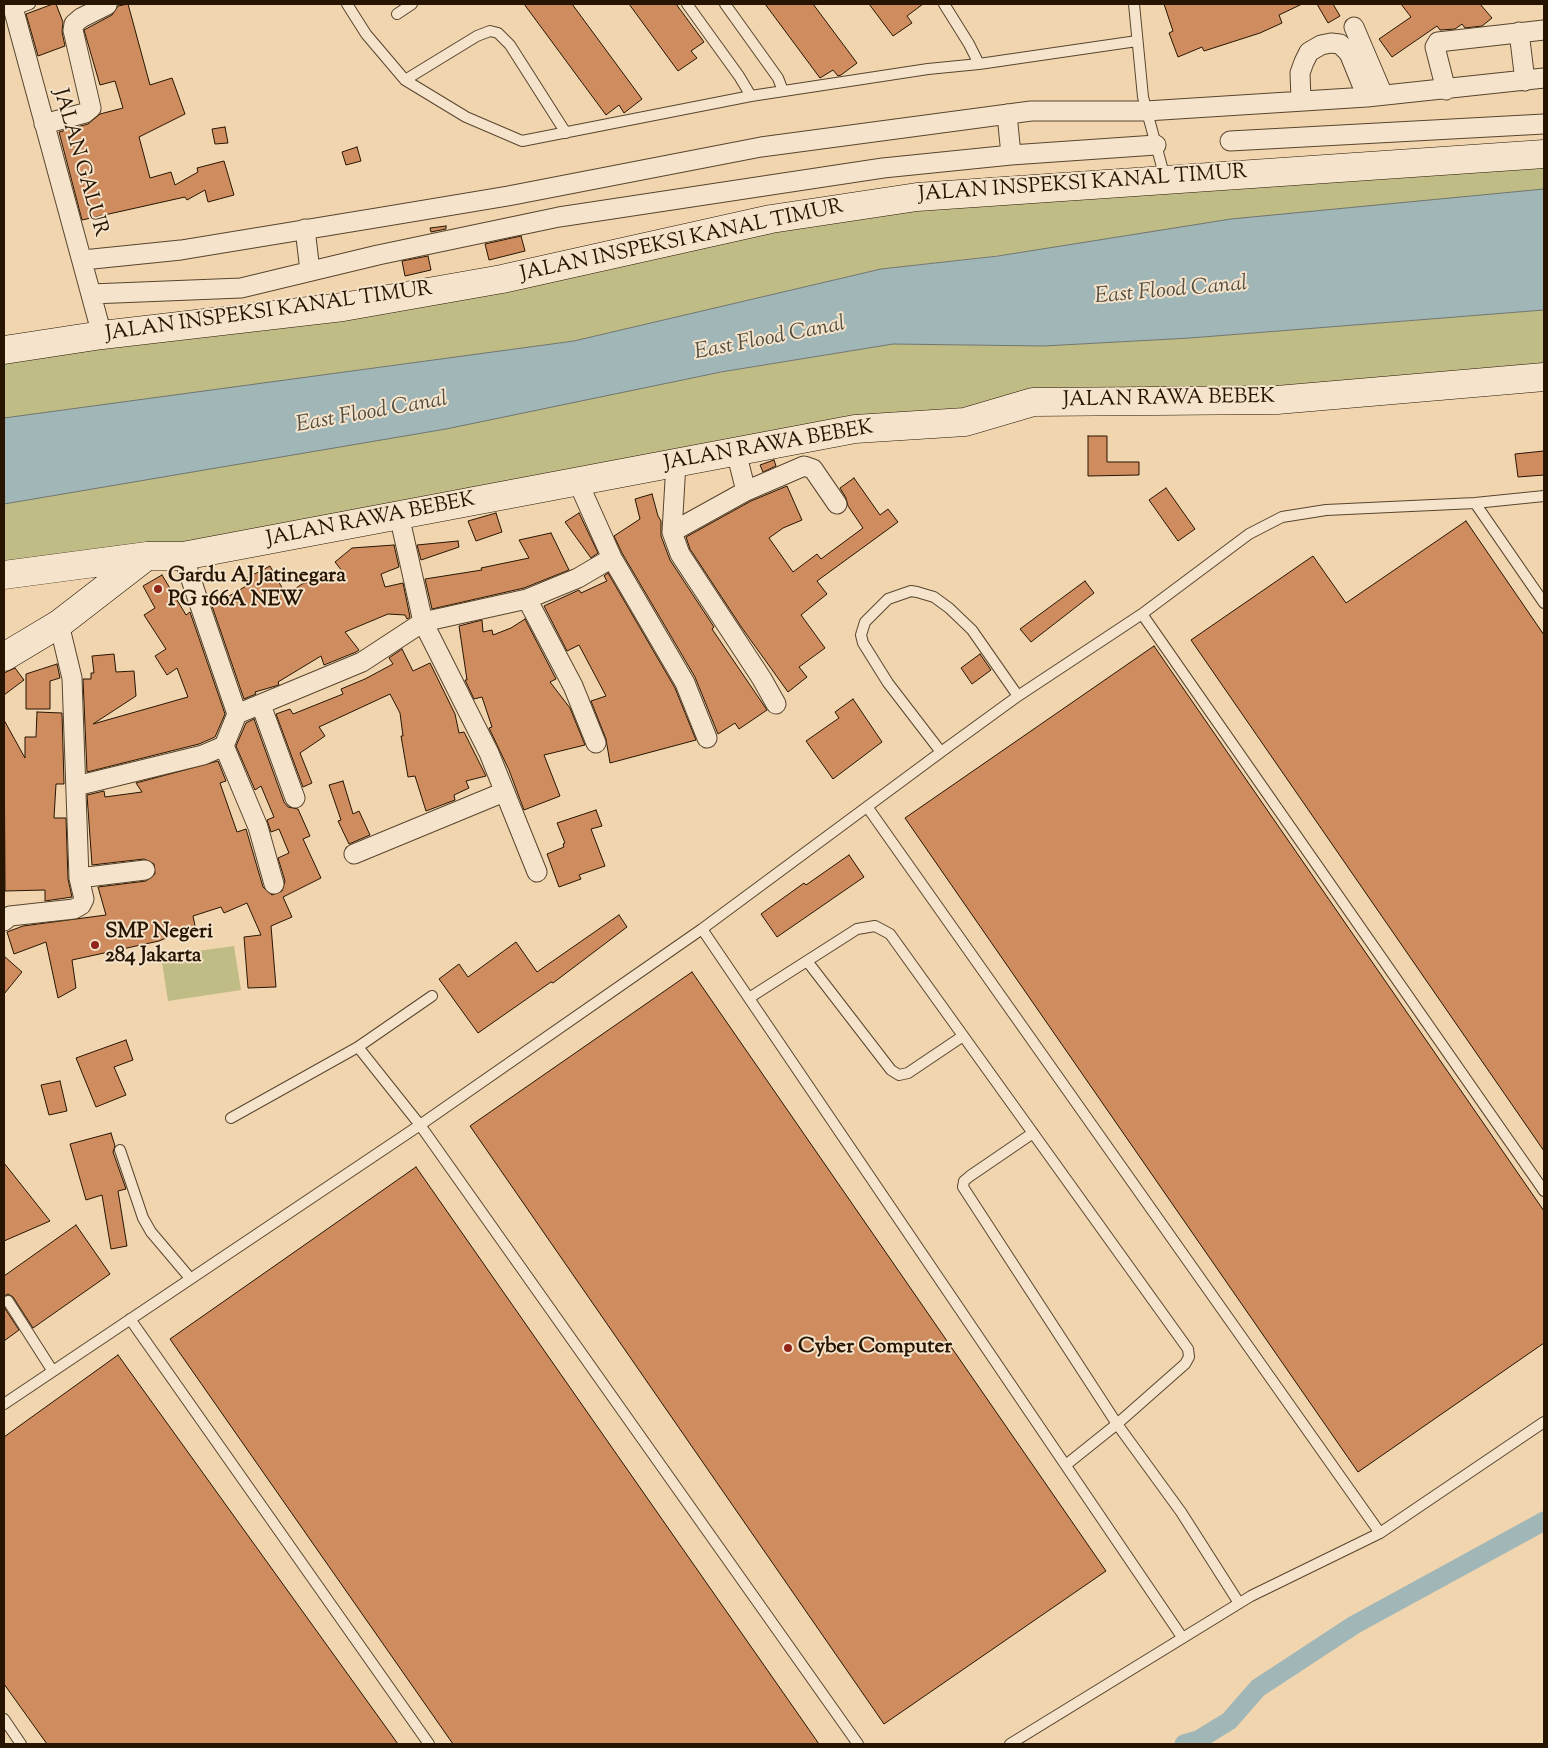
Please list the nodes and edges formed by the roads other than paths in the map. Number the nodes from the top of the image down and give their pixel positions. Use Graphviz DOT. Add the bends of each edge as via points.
graph roads {
  1 [pos="347,4"];
  2 [pos="412,4"];
  3 [pos="686,4"];
  4 [pos="725,4"];
  5 [pos="946,4"];
  6 [pos="1134,4"];
  7 [pos="107,5"];
  8 [pos="19,6"];
  9 [pos="397,14"];
  10 [pos="1354,27"];
  11 [pos="1544,30"];
  12 [pos="1518,32"];
  13 [pos="1137,41"];
  14 [pos="979,64"];
  15 [pos="1544,78"];
  16 [pos="405,80"];
  17 [pos="1525,81"];
  18 [pos="1446,90"];
  19 [pos="784,91"];
  20 [pos="751,96"];
  21 [pos="1375,96"];
  22 [pos="1301,99"];
  23 [pos="1146,111"];
  24 [pos="1007,114"];
  25 [pos="44,124"];
  26 [pos="1544,124"];
  27 [pos="566,133"];
  28 [pos="1230,141"];
  29 [pos="1156,145"];
  30 [pos="1544,154"];
  31 [pos="1011,155"];
  32 [pos="1165,178"];
  33 [pos="305,229"];
  34 [pos="82,260"];
  35 [pos="310,271"];
  36 [pos="91,294"];
  37 [pos="102,335"];
  38 [pos="4,350"];
  39 [pos="1544,377"];
  40 [pos="736,452"];
  41 [pos="676,464"];
  42 [pos="578,482"];
  43 [pos="746,491"];
  44 [pos="1544,496"];
  45 [pos="1475,503"];
  46 [pos="837,504"];
  47 [pos="399,516"];
  48 [pos="672,532"];
  49 [pos="147,556"];
  50 [pos="183,556"];
  51 [pos="612,558"];
  52 [pos="4,575"];
  53 [pos="527,599"];
  54 [pos="1544,603"];
  55 [pos="1142,614"];
  56 [pos="423,622"];
  57 [pos="59,624"];
  58 [pos="4,657"];
  59 [pos="1018,696"];
  60 [pos="776,704"];
  61 [pos="261,705"];
  62 [pos="237,714"];
  63 [pos="707,738"];
  64 [pos="596,743"];
  65 [pos="224,746"];
  66 [pos="940,752"];
  67 [pos="76,786"];
  68 [pos="504,792"];
  69 [pos="295,798"];
  70 [pos="868,808"];
  71 [pos="354,854"];
  72 [pos="145,870"];
  73 [pos="537,872"];
  74 [pos="79,878"];
  75 [pos="274,884"];
  76 [pos="4,921"];
  77 [pos="702,929"];
  78 [pos="807,961"];
  79 [pos="432,996"];
  80 [pos="749,998"];
  81 [pos="963,1036"];
  82 [pos="358,1047"];
  83 [pos="231,1118"];
  84 [pos="420,1126"];
  85 [pos="1033,1133"];
  86 [pos="120,1150"];
  87 [pos="1544,1191"];
  88 [pos="190,1278"];
  89 [pos="8,1301"];
  90 [pos="130,1319"];
  91 [pos="52,1370"];
  92 [pos="4,1404"];
  93 [pos="1544,1422"];
  94 [pos="1117,1424"];
  95 [pos="1066,1464"];
  96 [pos="1380,1533"];
  97 [pos="1239,1603"];
  98 [pos="1182,1637"];
  99 [pos="4,1720"];
  100 [pos="21,1744"];
  101 [pos="428,1744"];
  102 [pos="858,1744"];
  103 [pos="1010,1744"];
  1 -- 16 [label="lane" via="366,34"];
  2 -- 9 [label="lane"];
  3 -- 20 [label="lane"];
  4 -- 19 [label="lane"];
  5 -- 14 [label="lane"];
  6 -- 13 [label="lane"];
  7 -- 25 [label="street" via="81,18 73,30 91,108 85,113"];
  8 -- 25 [label="street, JALAN GALUR"];
  10 -- 21 [label="street"];
  11 -- 12 [label="street"];
  12 -- 17 [label="street"];
  12 -- 18 [label="street" via="1438,42 1435,47"];
  13 -- 14 [label="lane"];
  13 -- 23 [label="lane"];
  14 -- 19 [label="lane"];
  15 -- 17 [label="street"];
  16 -- 27 [label="lane" via="466,117 522,141"];
  16 -- 27 [label="lane" via="477,36 490,31 498,33 510,45"];
  17 -- 18 [label="street"];
  18 -- 21 [label="street"];
  19 -- 20 [label="lane"];
  20 -- 27 [label="lane"];
  21 -- 22 [label="street"];
  21 -- 22 [label="street" via="1349,53 1340,44 1331,43 1309,52 1300,73"];
  22 -- 23 [label="street"];
  23 -- 24 [label="street"];
  23 -- 29 [label="lane"];
  24 -- 31 [label="street"];
  24 -- 33 [label="street" via="761,147 508,196"];
  25 -- 34 [label="street, JALAN GALUR"];
  26 -- 28 [label="street"];
  29 -- 31 [label="street"];
  29 -- 32 [label="lane"];
  30 -- 32 [label="street, JALAN INSPEKSI KANAL TIMUR"];
  31 -- 35 [label="street" via="884,168 559,217"];
  32 -- 37 [label="street, JALAN INSPEKSI KANAL TIMUR" via="907,198 771,219 502,279 343,307"];
  33 -- 34 [label="street" via="181,250"];
  33 -- 35 [label="street"];
  34 -- 36 [label="street, JALAN GALUR"];
  35 -- 36 [label="street" via="241,288"];
  36 -- 37 [label="street, JALAN GALUR"];
  37 -- 38 [label="street, JALAN INSPEKSI KANAL TIMUR"];
  39 -- 40 [label="street, JALAN RAWA BEBEK" via="1277,400 1033,402 965,422 855,429"];
  40 -- 41 [label="street, JALAN RAWA BEBEK"];
  40 -- 43 [label="street"];
  41 -- 42 [label="street, JALAN RAWA BEBEK"];
  41 -- 48 [label="street"];
  42 -- 47 [label="street, JALAN RAWA BEBEK"];
  42 -- 51 [label="street"];
  43 -- 46 [label="street" via="808,466"];
  43 -- 48 [label="street"];
  44 -- 45 [label="lane"];
  45 -- 54 [label="lane"];
  45 -- 55 [label="lane" via="1326,510 1282,517 1249,534"];
  47 -- 50 [label="street, JALAN RAWA BEBEK"];
  47 -- 56 [label="street"];
  48 -- 60 [label="street" via="680,554"];
  49 -- 50 [label="street, JALAN RAWA BEBEK"];
  49 -- 52 [label="street, JALAN RAWA BEBEK"];
  49 -- 57 [label="street"];
  50 -- 62 [label="street"];
  51 -- 53 [label="street" via="578,578"];
  51 -- 63 [label="street" via="685,684"];
  53 -- 56 [label="street"];
  53 -- 64 [label="street" via="573,686"];
  55 -- 59 [label="lane"];
  55 -- 87 [label="lane"];
  56 -- 61 [label="street" via="362,662"];
  56 -- 68 [label="street" via="489,753"];
  57 -- 58 [label="street"];
  57 -- 67 [label="street" via="72,678"];
  59 -- 66 [label="lane"];
  59 -- 66 [label="lane" via="972,630 949,608 934,597 911,591 888,599 862,627 863,643 888,683"];
  61 -- 62 [label="street"];
  61 -- 69 [label="street"];
  62 -- 65 [label="street"];
  65 -- 67 [label="street" via="203,755"];
  65 -- 75 [label="street" via="258,827"];
  66 -- 70 [label="lane"];
  67 -- 74 [label="street"];
  68 -- 71 [label="street"];
  68 -- 73 [label="street"];
  70 -- 77 [label="lane"];
  70 -- 96 [label="lane"];
  72 -- 74 [label="street"];
  74 -- 76 [label="street" via="84,899 81,905 74,909 10,916"];
  77 -- 80 [label="lane"];
  77 -- 84 [label="lane"];
  78 -- 80 [label="lane"];
  78 -- 81 [label="lane" via="857,929 875,926 890,934"];
  78 -- 81 [label="lane" via="898,1075 908,1073"];
  79 -- 82 [label="lane"];
  80 -- 95 [label="lane"];
  81 -- 85 [label="lane"];
  82 -- 83 [label="lane"];
  82 -- 84 [label="lane"];
  84 -- 88 [label="lane"];
  84 -- 102 [label="lane"];
  85 -- 94 [label="lane" via="1188,1349 1189,1357 1185,1364"];
  85 -- 94 [label="lane" via="970,1176 962,1187"];
  86 -- 88 [label="lane" via="143,1218"];
  88 -- 90 [label="lane"];
  89 -- 91 [label="lane"];
  90 -- 91 [label="lane"];
  90 -- 101 [label="lane"];
  91 -- 92 [label="lane"];
  93 -- 96 [label="lane"];
  94 -- 95 [label="lane"];
  94 -- 97 [label="lane" via="1181,1512"];
  95 -- 98 [label="lane"];
  96 -- 97 [label="lane"];
  97 -- 98 [label="lane"];
  98 -- 103 [label="lane"];
  99 -- 100 [label="lane"];
}
